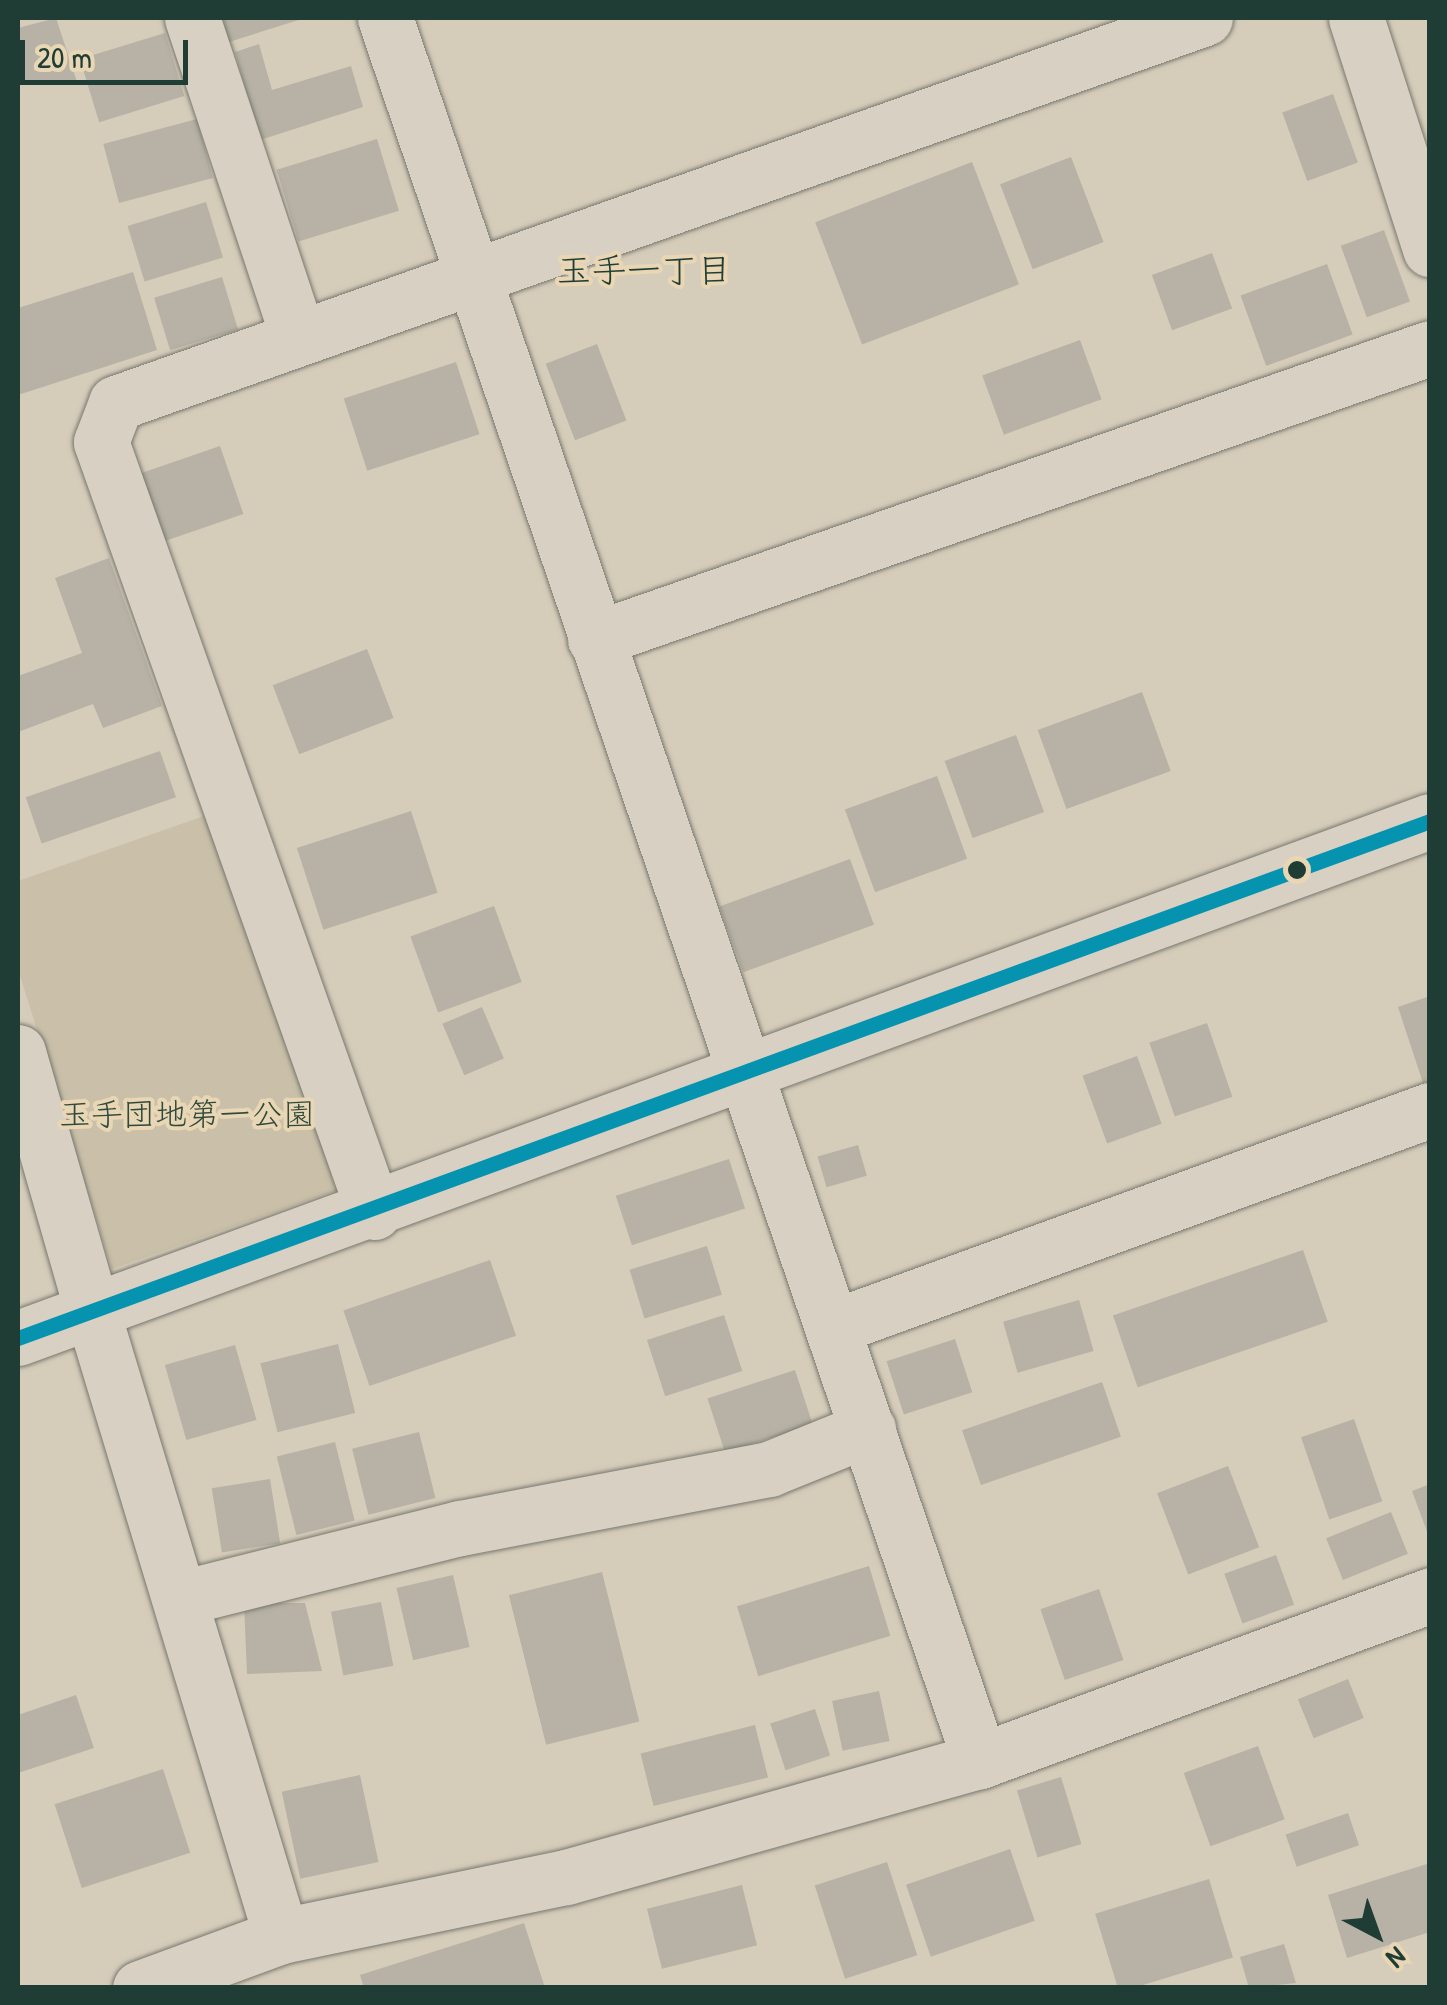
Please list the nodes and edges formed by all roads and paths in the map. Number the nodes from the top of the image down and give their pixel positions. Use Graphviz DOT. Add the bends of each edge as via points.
graph roads {
  1 [pos="192,18"];
  2 [pos="384,18"];
  3 [pos="1205,18"];
  4 [pos="1356,18"];
  5 [pos="1430,249"];
  6 [pos="474,276"];
  7 [pos="298,336"];
  8 [pos="1430,348"];
  9 [pos="594,639"];
  10 [pos="1430,820"];
  11 [pos="18,1052"];
  12 [pos="749,1076"];
  13 [pos="1430,1110"];
  14 [pos="374,1212"];
  15 [pos="93,1314"];
  16 [pos="833,1326"];
  17 [pos="18,1338"];
  18 [pos="868,1428"];
  19 [pos="1430,1595"];
  20 [pos="180,1598"];
  21 [pos="980,1762"];
  22 [pos="282,1936"];
  23 [pos="140,1988"];
  1 -- 7 [label="street"];
  2 -- 6 [label="street"];
  3 -- 6 [label="street"];
  4 -- 5 [label="street"];
  6 -- 7 [label="street"];
  6 -- 9 [label="street"];
  7 -- 14 [label="street" via="116,403 101,442"];
  8 -- 9 [label="street"];
  9 -- 12 [label="street"];
  10 -- 12 [label="street"];
  11 -- 15 [label="street"];
  12 -- 14 [label="street"];
  12 -- 16 [label="street"];
  13 -- 16 [label="street"];
  14 -- 15 [label="street"];
  15 -- 17 [label="street"];
  15 -- 20 [label="street"];
  16 -- 18 [label="street"];
  18 -- 20 [label="street" via="769,1469 460,1528"];
  18 -- 21 [label="street"];
  19 -- 21 [label="street"];
  20 -- 22 [label="street"];
  21 -- 22 [label="street" via="566,1876"];
  22 -- 23 [label="street"];
}
